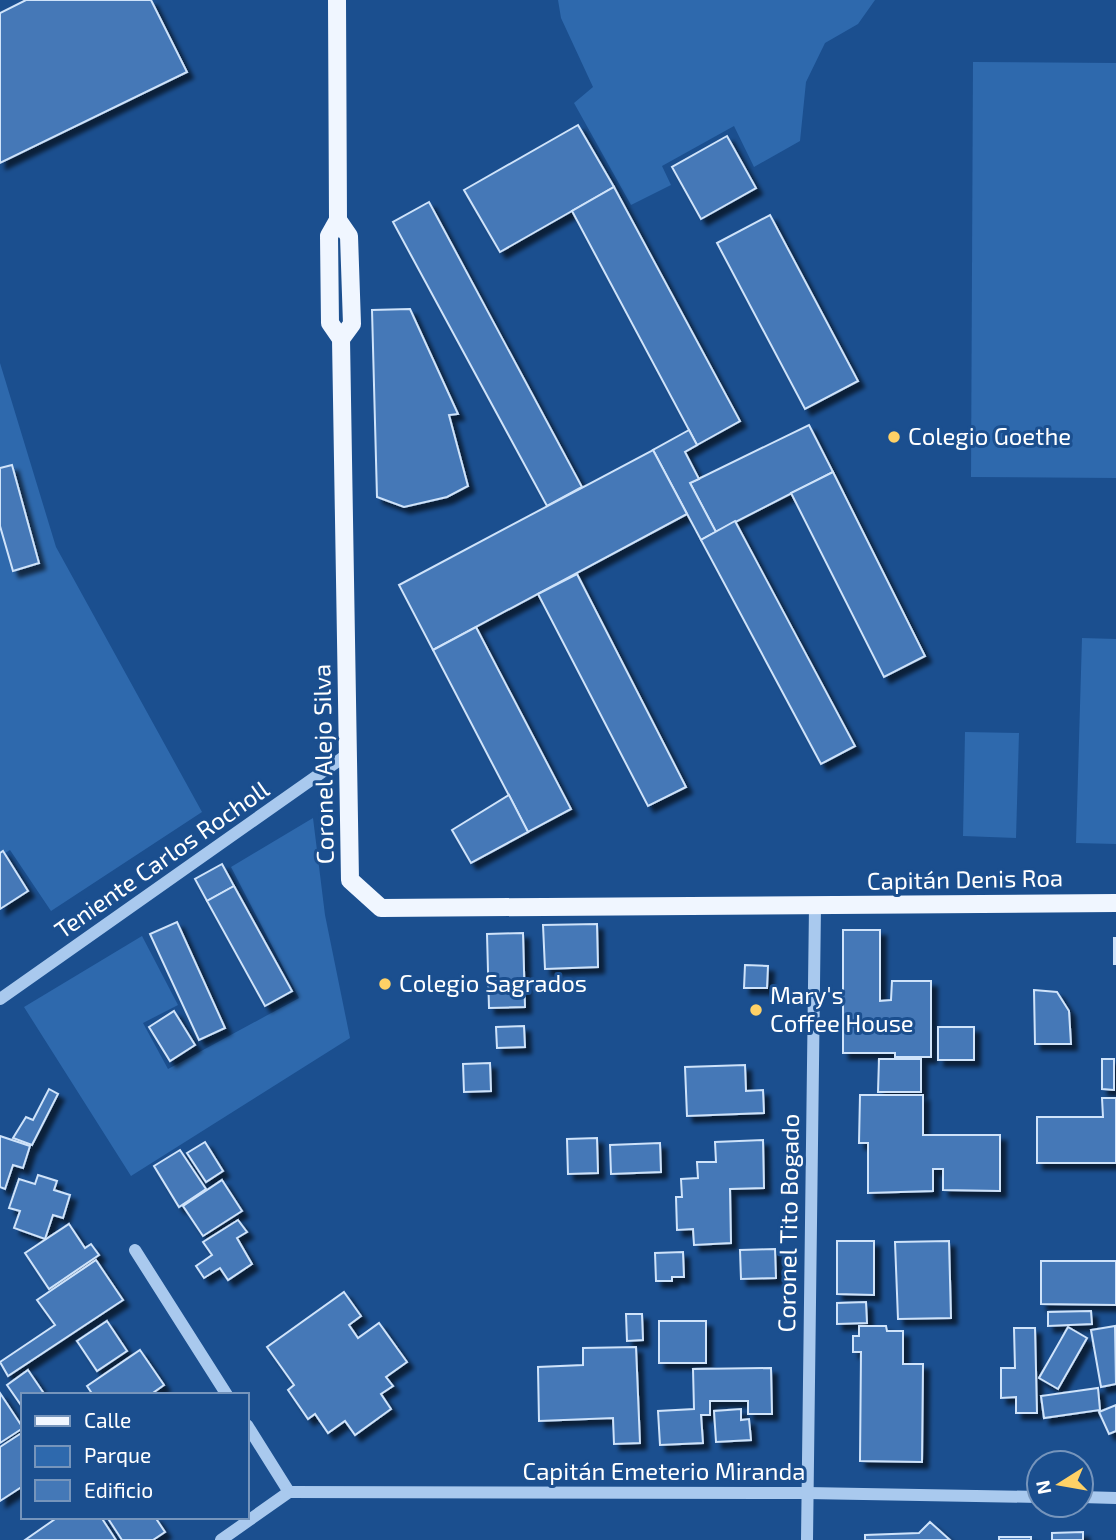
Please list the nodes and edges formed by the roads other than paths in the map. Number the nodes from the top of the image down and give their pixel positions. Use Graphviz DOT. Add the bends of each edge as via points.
graph roads {
  1 [pos="337,0"];
  2 [pos="348,754"];
  3 [pos="1116,903"];
  4 [pos="815,906"];
  5 [pos="0,999"];
  6 [pos="135,1250"];
  7 [pos="226,1393"];
  8 [pos="248,1427"];
  9 [pos="289,1492"];
  10 [pos="807,1493"];
  11 [pos="1025,1497"];
  12 [pos="1095,1497"];
  13 [pos="1116,1498"];
  14 [pos="221,1540"];
  15 [pos="807,1540"];
  1 -- 2 [label="main road, Coronel Alejo Silva" via="338,220 349,236 352,324 341,339"];
  2 -- 4 [label="main road, Coronel Alejo Silva" via="351,880 381,908"];
  2 -- 5 [label="street, Teniente Carlos Rocholl"];
  3 -- 4 [label="main road, Capitán Denis Roa"];
  4 -- 10 [label="street, Coronel Tito Bogado"];
  6 -- 7 [label="street"];
  8 -- 9 [label="street"];
  9 -- 10 [label="street, Capitán Emeterio Miranda"];
  9 -- 14 [label="street"];
  10 -- 11 [label="street, Capitán Emeterio Miranda"];
  10 -- 15 [label="street, Coronel Tito Bogado"];
  12 -- 13 [label="street"];
}
